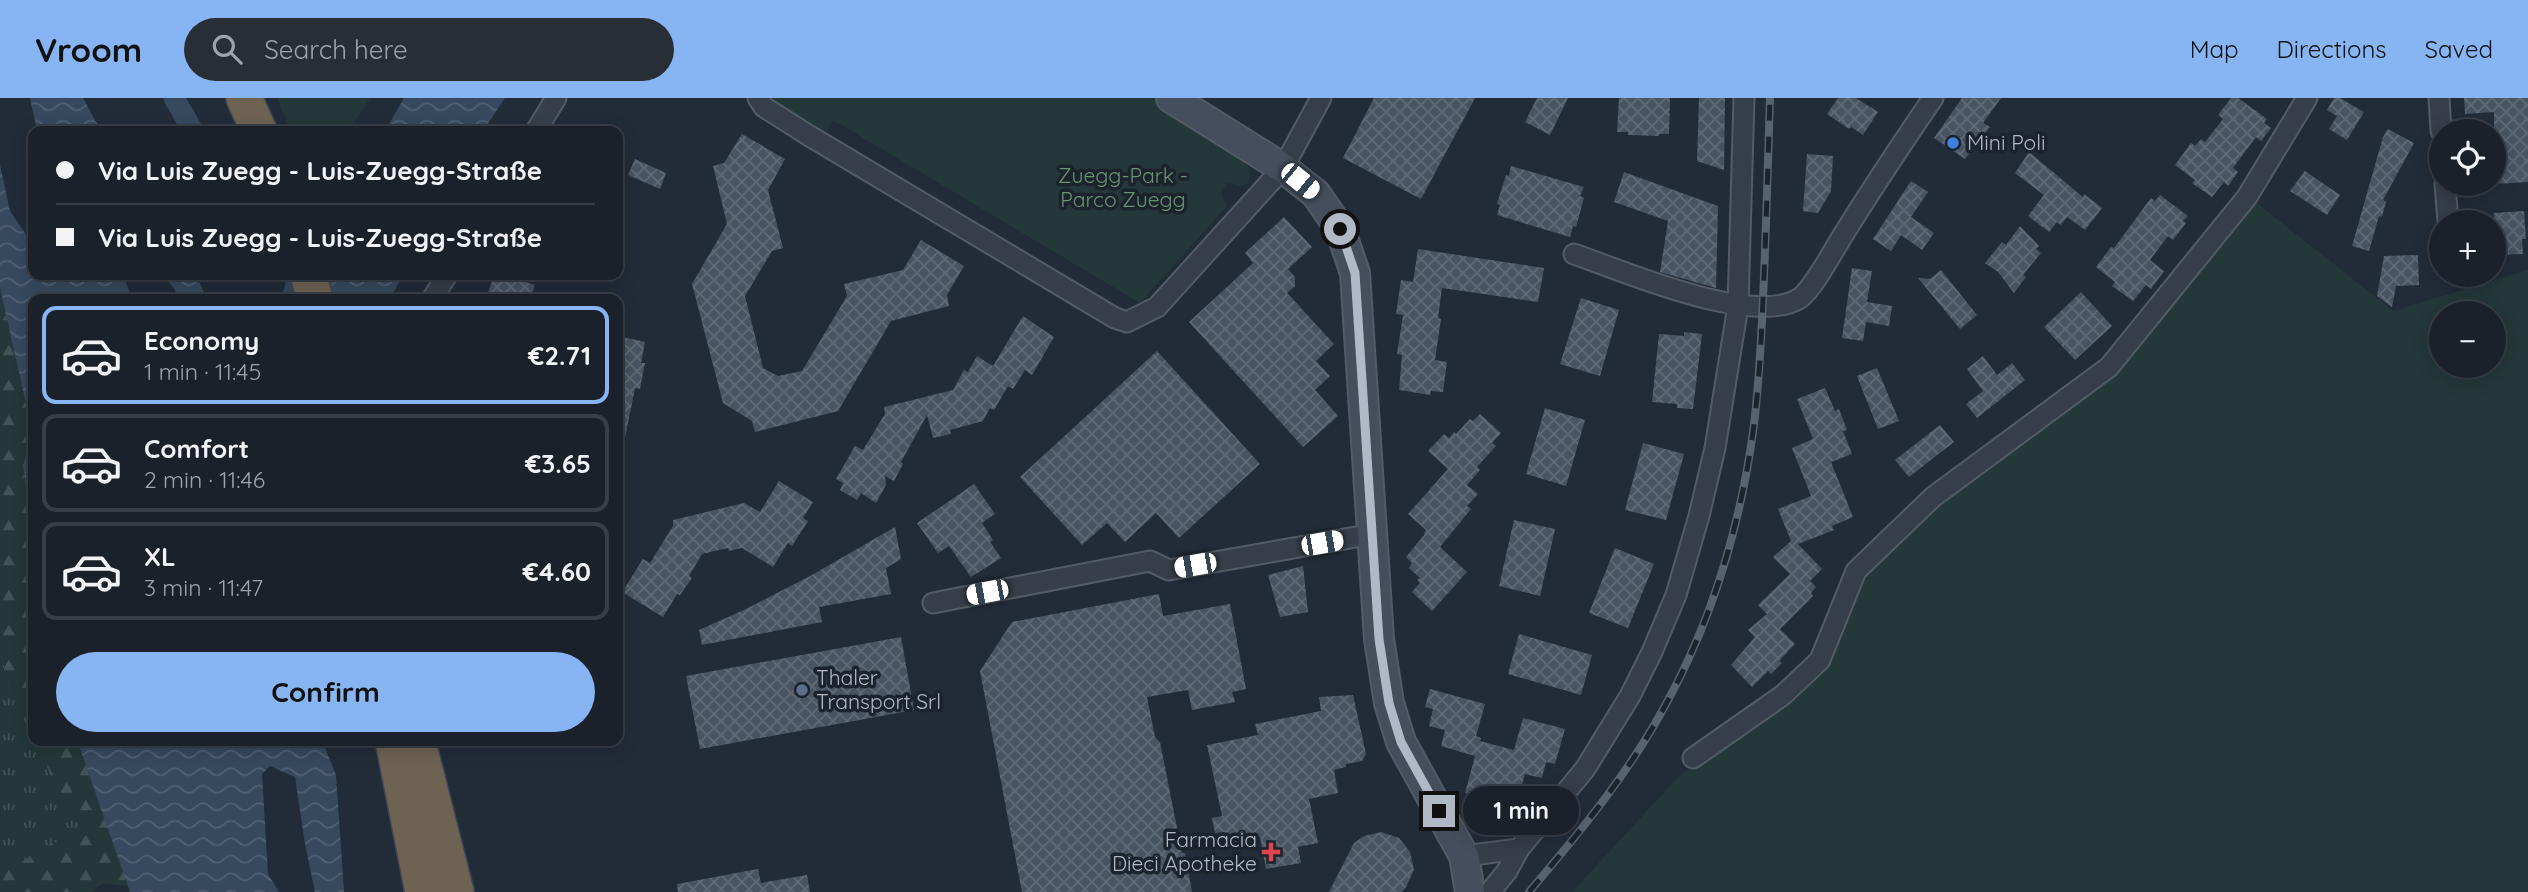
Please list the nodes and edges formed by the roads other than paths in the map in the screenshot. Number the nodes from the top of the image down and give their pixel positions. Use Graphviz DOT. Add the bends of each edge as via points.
graph roads {
  1 [pos="244,98"];
  2 [pos="267,98"];
  3 [pos="556,98"];
  4 [pos="758,98"];
  5 [pos="1171,98"];
  6 [pos="1321,98"];
  7 [pos="1744,98"];
  8 [pos="1933,98"];
  9 [pos="2307,98"];
  10 [pos="2439,98"];
  11 [pos="2440,119"];
  12 [pos="257,126"];
  13 [pos="279,126"];
  14 [pos="539,126"];
  15 [pos="1283,167"];
  16 [pos="1574,254"];
  17 [pos="1738,306"];
  18 [pos="1373,534"];
  19 [pos="933,603"];
  20 [pos="409,746"];
  21 [pos="410,746"];
  22 [pos="411,746"];
  23 [pos="1693,758"];
  24 [pos="1518,849"];
  25 [pos="1464,856"];
  26 [pos="423,892"];
  27 [pos="444,892"];
  28 [pos="456,892"];
  29 [pos="1470,892"];
  30 [pos="1490,892"];
  1 -- 12 [label="highway"];
  2 -- 13 [label="highway"];
  3 -- 14 [label="street"];
  4 -- 15 [label="street" via="764,107 808,135 1127,323 1157,307"];
  5 -- 15 [label="street"];
  6 -- 15 [label="street"];
  7 -- 17 [label="street"];
  8 -- 17 [label="street" via="1800,298 1777,305"];
  9 -- 23 [label="street" via="2247,197 2109,367 1933,497 1856,571 1821,660 1783,695"];
  10 -- 11 [label="street"];
  15 -- 18 [label="street" via="1320,200 1340,229 1355,273"];
  16 -- 17 [label="street" via="1698,298"];
  17 -- 24 [label="street" via="1715,448 1676,595 1630,696 1585,769"];
  18 -- 19 [label="street" via="1169,570 1150,561"];
  18 -- 25 [label="street" via="1379,639 1389,703 1401,742"];
  20 -- 26 [label="highway"];
  21 -- 27 [label="highway"];
  22 -- 28 [label="highway"];
  24 -- 25 [label="street"];
  24 -- 30 [label="street"];
  25 -- 29 [label="street"];
}
